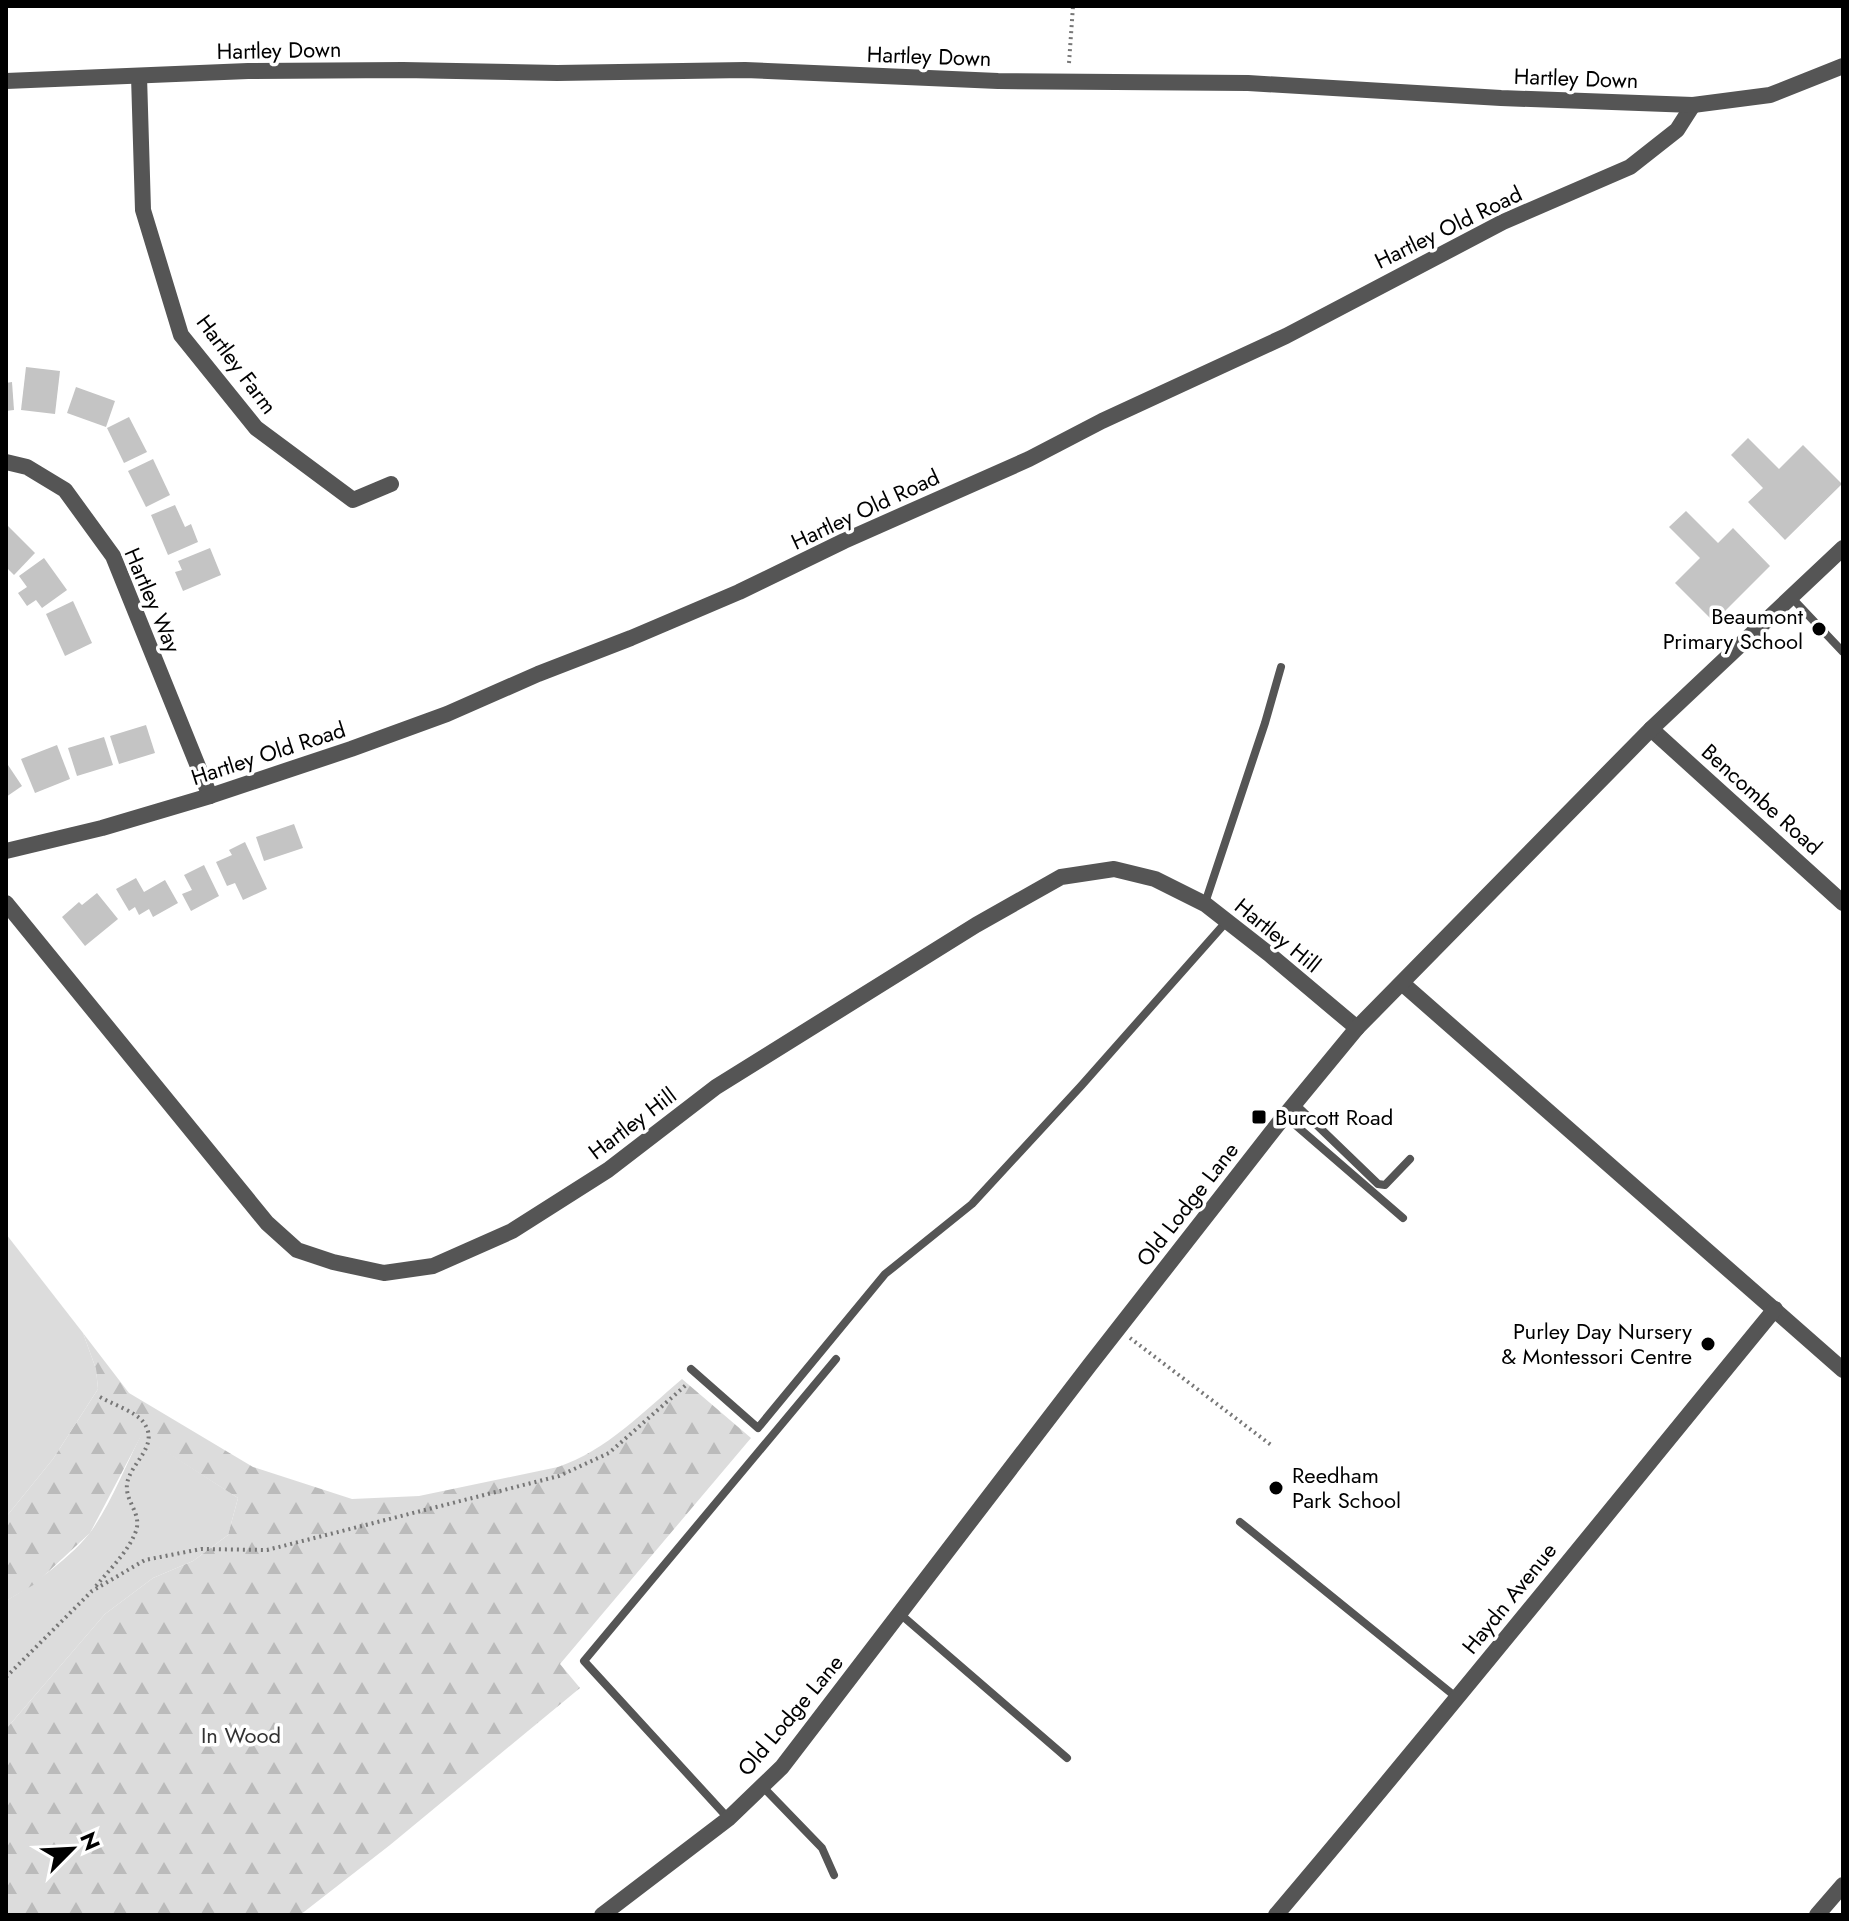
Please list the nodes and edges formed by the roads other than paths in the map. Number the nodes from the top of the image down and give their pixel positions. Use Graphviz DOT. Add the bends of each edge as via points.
graph roads {
  1 [pos="1843,66"];
  2 [pos="139,76"];
  3 [pos="6,81"];
  4 [pos="1693,105"];
  5 [pos="6,462"];
  6 [pos="391,484"];
  7 [pos="1843,548"];
  8 [pos="1792,598"];
  9 [pos="1843,652"];
  10 [pos="1281,667"];
  11 [pos="1651,729"];
  12 [pos="210,796"];
  13 [pos="6,851"];
  14 [pos="6,903"];
  15 [pos="1843,903"];
  16 [pos="1205,904"];
  17 [pos="1227,921"];
  18 [pos="1403,984"];
  19 [pos="1357,1028"];
  20 [pos="1290,1110"];
  21 [pos="1410,1159"];
  22 [pos="1403,1218"];
  23 [pos="1775,1309"];
  24 [pos="836,1359"];
  25 [pos="691,1369"];
  26 [pos="1843,1370"];
  27 [pos="1240,1522"];
  28 [pos="899,1613"];
  29 [pos="1456,1697"];
  30 [pos="1067,1758"];
  31 [pos="762,1786"];
  32 [pos="728,1819"];
  33 [pos="834,1875"];
  34 [pos="1843,1885"];
  35 [pos="602,1915"];
  36 [pos="1276,1915"];
  37 [pos="1817,1915"];
  1 -- 4 [label="street, Hartley Down" via="1770,95"];
  2 -- 3 [label="street, Hartley Down"];
  2 -- 4 [label="street, Hartley Down" via="745,70 998,81 1248,83"];
  2 -- 6 [label="street, Hartley Farm" via="143,210 181,335 256,428 353,500"];
  4 -- 12 [label="street, Hartley Old Road" via="1677,130 1630,167 1503,222 1286,336 1029,459 739,592 447,714"];
  5 -- 12 [label="street, Hartley Way" via="27,467 65,490 113,556"];
  7 -- 8 [label="street, Old Lodge Lane"];
  8 -- 9 [label="lane"];
  8 -- 11 [label="street, Old Lodge Lane"];
  10 -- 16 [label="lane"];
  11 -- 15 [label="street, Bencombe Road"];
  11 -- 18 [label="street, Old Lodge Lane"];
  12 -- 13 [label="street, Hartley Old Road"];
  14 -- 16 [label="street, Hartley Hill" via="267,1223 297,1250 384,1273 433,1266 512,1231 608,1170 716,1087 1061,877 1114,869 1155,879"];
  16 -- 17 [label="street, Hartley Hill"];
  17 -- 19 [label="street, Hartley Hill"];
  17 -- 25 [label="lane" via="972,1204 885,1274 758,1428"];
  18 -- 19 [label="street, Old Lodge Lane"];
  18 -- 23 [label="street"];
  19 -- 20 [label="street, Old Lodge Lane"];
  20 -- 21 [label="lane" via="1378,1184 1385,1185"];
  20 -- 22 [label="lane"];
  20 -- 28 [label="street, Old Lodge Lane"];
  23 -- 26 [label="street"];
  23 -- 29 [label="street, Haydn Avenue"];
  24 -- 32 [label="lane" via="584,1661"];
  27 -- 29 [label="lane"];
  28 -- 30 [label="lane"];
  28 -- 31 [label="street, Old Lodge Lane"];
  29 -- 36 [label="street, Haydn Avenue"];
  31 -- 32 [label="street, Old Lodge Lane"];
  31 -- 33 [label="lane" via="822,1848"];
  32 -- 35 [label="street, Old Lodge Lane"];
  34 -- 37 [label="street"];
}
